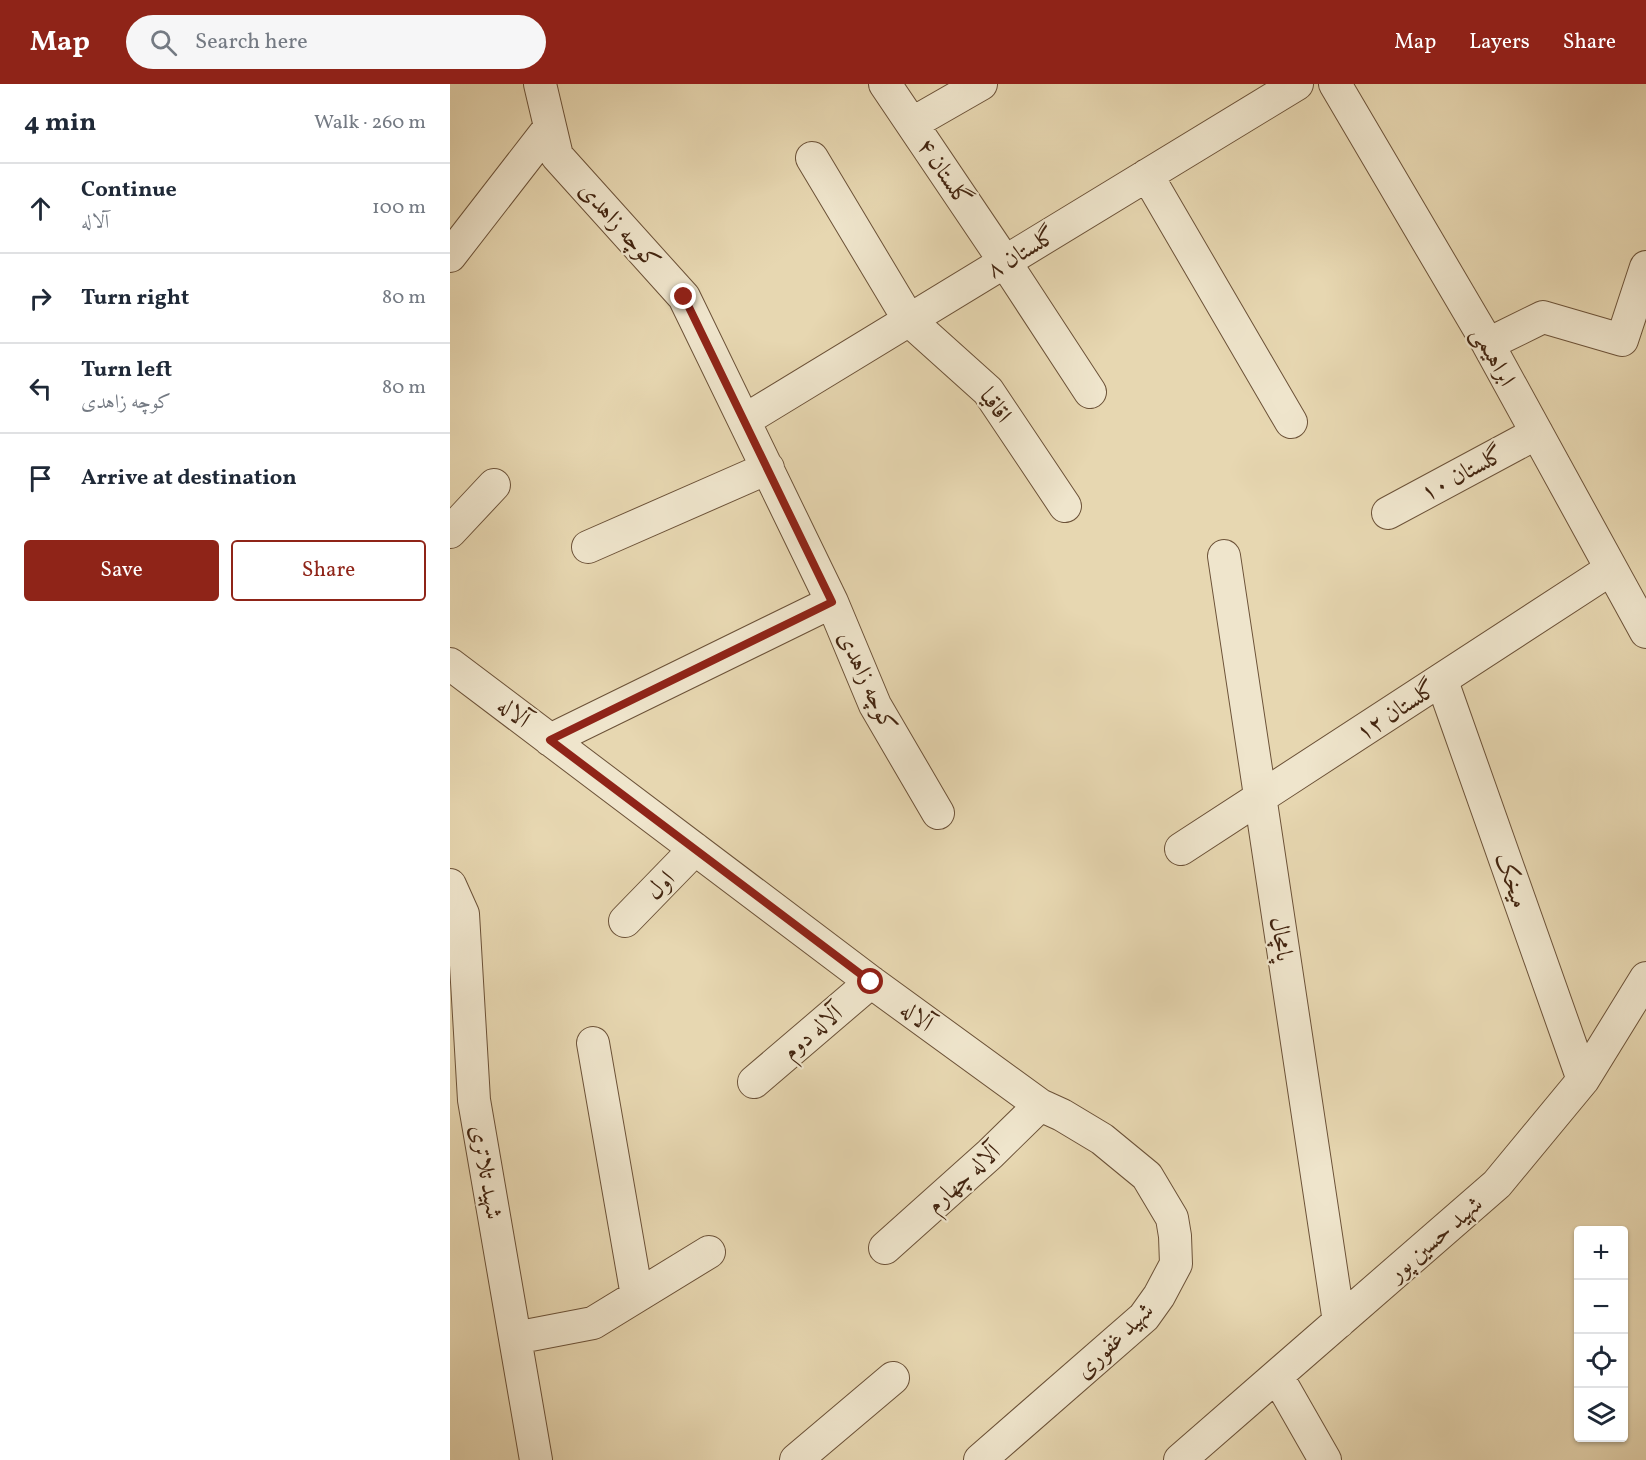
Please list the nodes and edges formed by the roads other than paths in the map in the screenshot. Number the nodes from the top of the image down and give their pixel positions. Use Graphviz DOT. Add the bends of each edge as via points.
graph roads {
  1 [pos="540,84"];
  2 [pos="885,84"];
  3 [pos="981,84"];
  4 [pos="1297,84"];
  5 [pos="1335,84"];
  6 [pos="913,123"];
  7 [pos="550,127"];
  8 [pos="812,158"];
  9 [pos="1147,175"];
  10 [pos="450,256"];
  11 [pos="1005,262"];
  12 [pos="1646,267"];
  13 [pos="909,320"];
  14 [pos="1488,344"];
  15 [pos="1090,392"];
  16 [pos="745,420"];
  17 [pos="1291,422"];
  18 [pos="1537,433"];
  19 [pos="768,468"];
  20 [pos="494,485"];
  21 [pos="1065,506"];
  22 [pos="1388,513"];
  23 [pos="450,532"];
  24 [pos="588,547"];
  25 [pos="1224,556"];
  26 [pos="1611,569"];
  27 [pos="832,602"];
  28 [pos="1646,632"];
  29 [pos="450,664"];
  30 [pos="1442,681"];
  31 [pos="550,740"];
  32 [pos="1260,797"];
  33 [pos="938,813"];
  34 [pos="695,849"];
  35 [pos="1181,849"];
  36 [pos="450,885"];
  37 [pos="625,921"];
  38 [pos="1646,978"];
  39 [pos="871,982"];
  40 [pos="594,1043"];
  41 [pos="1582,1080"];
  42 [pos="754,1082"];
  43 [pos="1040,1106"];
  44 [pos="885,1248"];
  45 [pos="709,1252"];
  46 [pos="637,1296"];
  47 [pos="1339,1322"];
  48 [pos="515,1338"];
  49 [pos="1277,1376"];
  50 [pos="892,1378"];
  51 [pos="536,1460"];
  52 [pos="796,1460"];
  53 [pos="980,1460"];
  54 [pos="1180,1460"];
  55 [pos="1325,1460"];
  1 -- 7 [label="street, کوچه زاهدی"];
  2 -- 6 [label="street, گلستان ۴"];
  3 -- 6 [label="street"];
  4 -- 9 [label="street, گلستان ۸"];
  5 -- 14 [label="street, ابراهیمی"];
  6 -- 11 [label="street, گلستان ۴"];
  7 -- 10 [label="street"];
  7 -- 16 [label="street, کوچه زاهدی" via="557,156 684,297"];
  8 -- 13 [label="street, اقاقیا"];
  9 -- 11 [label="street, گلستان ۸"];
  9 -- 17 [label="street"];
  11 -- 13 [label="street, گلستان ۸"];
  11 -- 15 [label="street, گلستان ۴"];
  12 -- 14 [label="street" via="1622,340 1543,317"];
  13 -- 16 [label="street, گلستان ۸"];
  13 -- 21 [label="street, اقاقیا" via="987,391"];
  14 -- 18 [label="street, ابراهیمی"];
  16 -- 19 [label="street, کوچه زاهدی"];
  18 -- 22 [label="street, گلستان ۱۰"];
  18 -- 26 [label="street, ابراهیمی"];
  19 -- 24 [label="street"];
  19 -- 27 [label="street, کوچه زاهدی"];
  20 -- 23 [label="street"];
  25 -- 32 [label="street, پامچال"];
  26 -- 28 [label="street, ابراهیمی"];
  26 -- 30 [label="street, گلستان ۱۲"];
  27 -- 31 [label="street"];
  27 -- 33 [label="street, کوچه زاهدی" via="875,705"];
  29 -- 31 [label="street, آلاله"];
  30 -- 32 [label="street, گلستان ۱۲"];
  30 -- 41 [label="street, میخک"];
  31 -- 34 [label="street, آلاله"];
  32 -- 35 [label="street, گلستان ۱۲"];
  32 -- 47 [label="street, پامچال"];
  34 -- 37 [label="street, اول"];
  34 -- 39 [label="street, آلاله"];
  36 -- 48 [label="street, شهید تلاتری" via="463,914 474,1100"];
  38 -- 41 [label="street, شهید حسین پور"];
  39 -- 42 [label="street, آلاله دوم"];
  39 -- 43 [label="street, آلاله"];
  40 -- 46 [label="street"];
  41 -- 47 [label="street, شهید حسین پور" via="1497,1184"];
  43 -- 44 [label="street, آلاله چهارم"];
  43 -- 53 [label="street, شهید غفوری" via="1102,1139 1147,1176 1172,1218 1176,1264 1144,1317"];
  45 -- 46 [label="street"];
  46 -- 48 [label="street" via="593,1323"];
  47 -- 49 [label="street, شهید حسین پور"];
  48 -- 51 [label="street, شهید تلاتری"];
  49 -- 54 [label="street, شهید حسین پور"];
  49 -- 55 [label="street"];
  50 -- 52 [label="street"];
}
